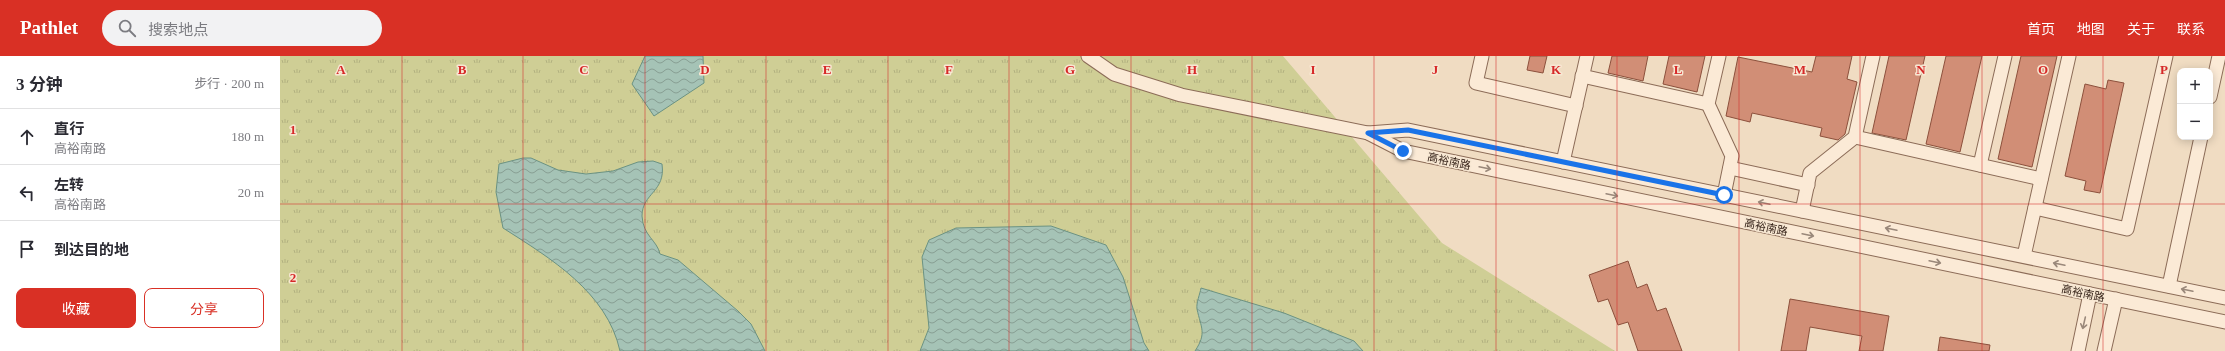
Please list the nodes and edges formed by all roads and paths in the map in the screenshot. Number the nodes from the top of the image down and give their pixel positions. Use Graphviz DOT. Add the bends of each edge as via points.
graph roads {
  1 [pos="1088,56"];
  2 [pos="1482,56"];
  3 [pos="1587,56"];
  4 [pos="1719,56"];
  5 [pos="1873,56"];
  6 [pos="2005,56"];
  7 [pos="2069,56"];
  8 [pos="2166,56"];
  9 [pos="2219,56"];
  10 [pos="1582,76"];
  11 [pos="2213,83"];
  12 [pos="1708,104"];
  13 [pos="1576,106"];
  14 [pos="1368,133"];
  15 [pos="1855,137"];
  16 [pos="2200,140"];
  17 [pos="1563,162"];
  18 [pos="1980,165"];
  19 [pos="1730,168"];
  20 [pos="2041,179"];
  21 [pos="1808,185"];
  22 [pos="1724,195"];
  23 [pos="2035,208"];
  24 [pos="1802,211"];
  25 [pos="2024,256"];
  26 [pos="2169,286"];
  27 [pos="2090,294"];
  28 [pos="2225,298"];
  29 [pos="2116,300"];
  30 [pos="2225,322"];
  31 [pos="2078,351"];
  32 [pos="2104,351"];
  1 -- 14 [label="street" via="1114,74 1182,95"];
  2 -- 13 [label="street" via="1476,83"];
  3 -- 10 [label="street"];
  4 -- 12 [label="street"];
  5 -- 15 [label="street"];
  6 -- 18 [label="street"];
  7 -- 20 [label="street"];
  8 -- 23 [label="street" via="2127,229"];
  9 -- 11 [label="street"];
  10 -- 12 [label="street"];
  10 -- 13 [label="street"];
  12 -- 19 [label="street" via="1732,156"];
  13 -- 17 [label="street"];
  14 -- 17 [label="street, 高裕南路" via="1408,130"];
  14 -- 27 [label="street, 高裕南路, one-way" via="1403,151"];
  15 -- 18 [label="street"];
  15 -- 21 [label="street" via="1810,174"];
  16 -- 26 [label="street"];
  17 -- 22 [label="street, 高裕南路"];
  18 -- 20 [label="street"];
  19 -- 21 [label="street"];
  19 -- 22 [label="street"];
  20 -- 23 [label="street"];
  21 -- 24 [label="street"];
  24 -- 22 [label="street, 高裕南路, one-way"];
  23 -- 25 [label="street"];
  25 -- 24 [label="street, 高裕南路, one-way"];
  26 -- 25 [label="street, 高裕南路, one-way"];
  28 -- 26 [label="street, 高裕南路, one-way"];
  27 -- 29 [label="street, 高裕南路"];
  27 -- 31 [label="street, one-way"];
  29 -- 30 [label="street, 高裕南路"];
  29 -- 32 [label="street"];
}
